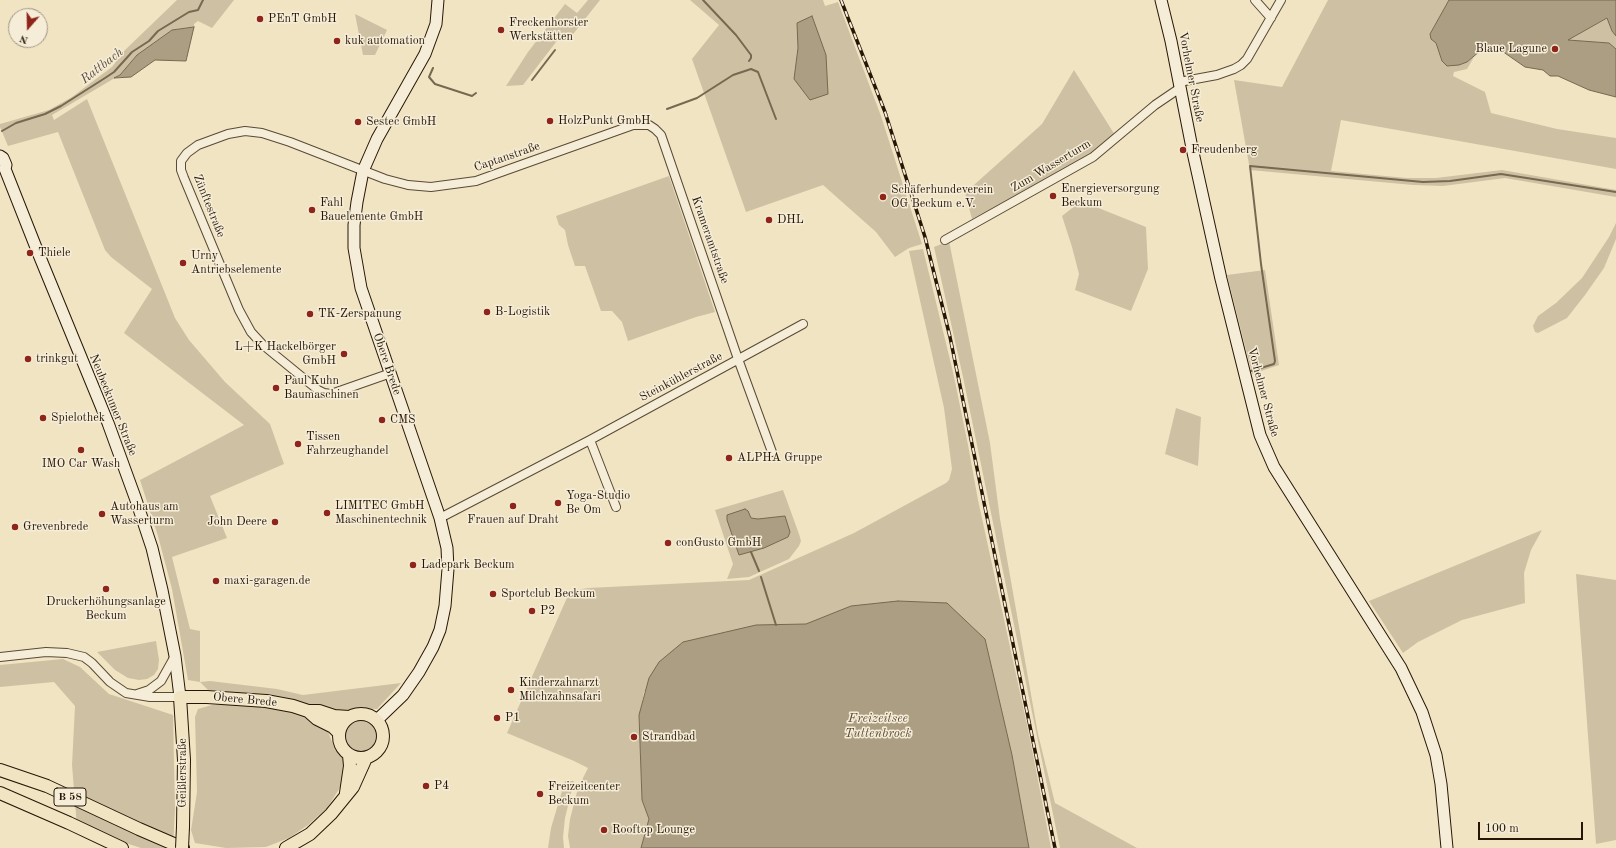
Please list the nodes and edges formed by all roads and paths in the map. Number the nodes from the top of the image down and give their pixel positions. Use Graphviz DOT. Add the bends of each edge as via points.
graph roads {
  1 [pos="438,0"];
  2 [pos="1161,0"];
  3 [pos="1255,0"];
  4 [pos="1281,0"];
  5 [pos="1271,18"];
  6 [pos="1180,85"];
  7 [pos="655,129"];
  8 [pos="0,156"];
  9 [pos="3,166"];
  10 [pos="363,171"];
  11 [pos="945,240"];
  12 [pos="803,324"];
  13 [pos="738,360"];
  14 [pos="391,373"];
  15 [pos="590,440"];
  16 [pos="772,452"];
  17 [pos="616,507"];
  18 [pos="440,518"];
  19 [pos="175,656"];
  20 [pos="0,657"];
  21 [pos="136,695"];
  22 [pos="180,697"];
  23 [pos="308,711"];
  24 [pos="350,717"];
  25 [pos="378,720"];
  26 [pos="339,733"];
  27 [pos="349,755"];
  28 [pos="366,758"];
  29 [pos="0,770"];
  30 [pos="0,794"];
  31 [pos="346,795"];
  32 [pos="122,848"];
  33 [pos="182,848"];
  34 [pos="286,848"];
  35 [pos="1447,848"];
  1 -- 10 [label="street, Obere Brede" via="436,24 425,54 380,134"];
  2 -- 6 [label="street, Vorhelmer Straße"];
  3 -- 5 [label="street"];
  4 -- 5 [label="street"];
  5 -- 6 [label="street" via="1241,65 1217,75"];
  6 -- 11 [label="street, Zum Wasserturm" via="1093,157"];
  6 -- 35 [label="street, Vorhelmer Straße" via="1221,279 1260,435 1274,467 1401,668 1422,712 1437,762"];
  7 -- 10 [label="street, Captanstraße" via="649,125 633,125 476,181 431,187 408,185"];
  7 -- 13 [label="street, Krameramtstraße" via="661,135"];
  8 -- 9 [label="street, Neubeckumer Straße" via="4,162"];
  9 -- 19 [label="street, Neubeckumer Straße" via="108,423 136,500 152,548"];
  10 -- 14 [label="street, Obere Brede" via="354,225 354,248 361,288"];
  10 -- 14 [label="street, Zünftestraße" via="290,142 262,133 245,131 198,145 187,152 181,162 184,178 236,302 251,332 263,346 324,393 331,394"];
  12 -- 13 [label="street"];
  13 -- 15 [label="street, Steinkühlerstraße"];
  13 -- 16 [label="street, Steinkühlerstraße"];
  14 -- 18 [label="street, Obere Brede"];
  15 -- 17 [label="street"];
  15 -- 18 [label="street, Steinkühlerstraße"];
  18 -- 25 [label="street, Obere Brede" via="447,548 448,569 447,594 440,630 419,672 403,694"];
  19 -- 21 [label="street" via="161,681"];
  19 -- 22 [label="street, Neubeckumer Straße"];
  20 -- 21 [label="street" via="46,652 84,657 110,682 126,693"];
  21 -- 22 [label="street" via="150,698"];
  22 -- 23 [label="main road, Obere Brede" via="266,700"];
  22 -- 33 [label="main road, Geißlerstraße / B 58, bridge" via="184,760"];
  23 -- 24 [label="main road, Obere Brede"];
  23 -- 26 [label="main road, Obere Brede"];
  24 -- 25 [label="main road" via="367,714"];
  24 -- 26 [label="main road"];
  25 -- 28 [label="main road" via="383,731 383,743 377,753"];
  26 -- 27 [label="main road" via="340,745"];
  27 -- 28 [label="main road" via="360,759"];
  27 -- 31 [label="main road"];
  28 -- 31 [label="main road" via="353,787"];
  29 -- 33 [label="main road, B 58" via="47,786"];
  30 -- 32 [label="main road"];
  31 -- 34 [label="main road" via="310,834"];
}
